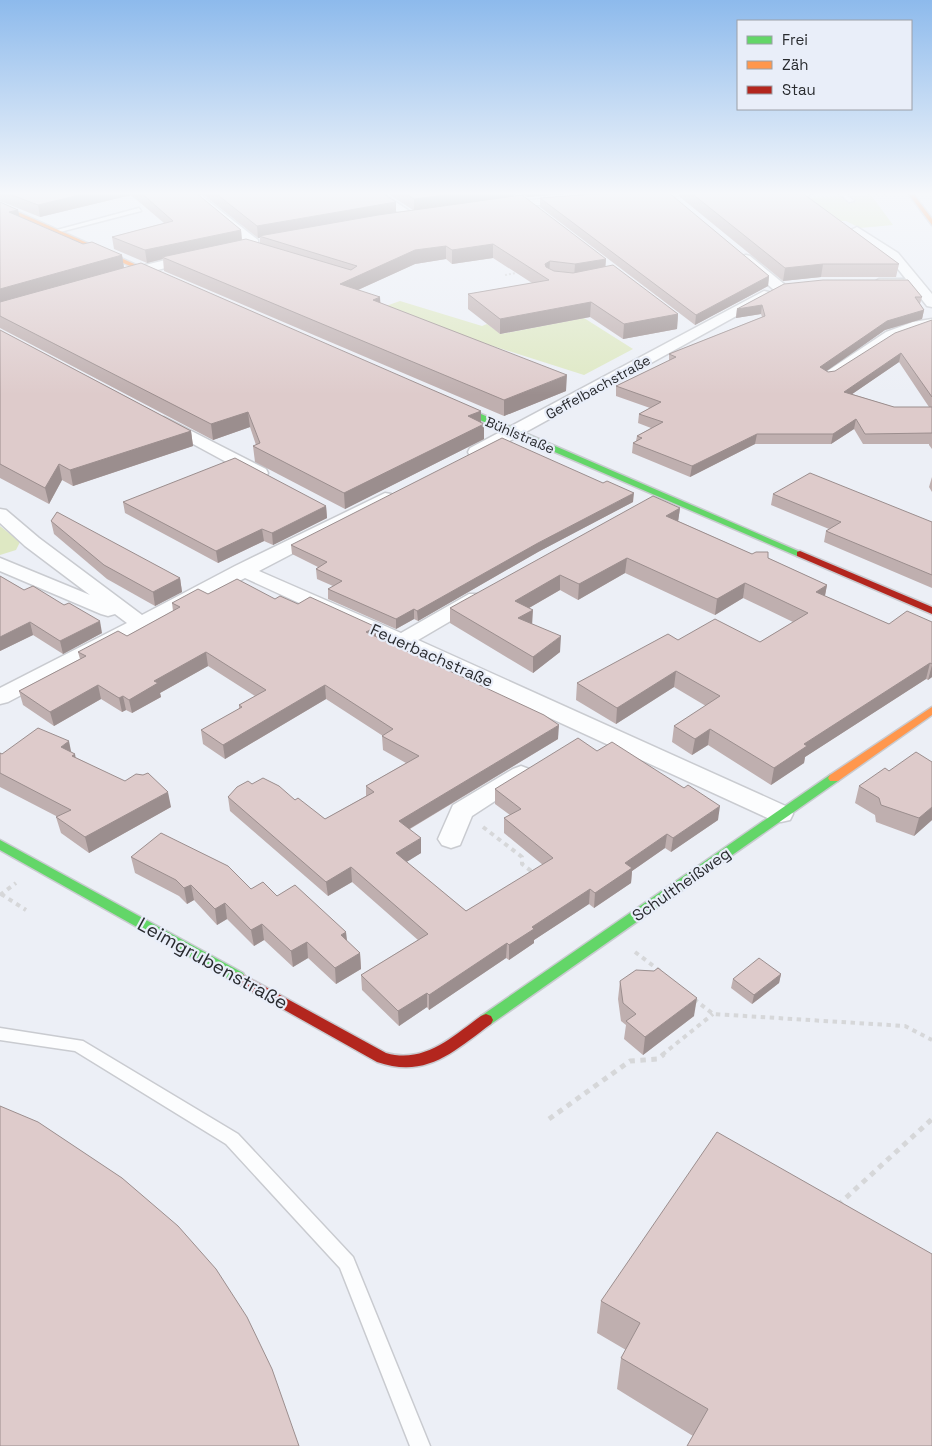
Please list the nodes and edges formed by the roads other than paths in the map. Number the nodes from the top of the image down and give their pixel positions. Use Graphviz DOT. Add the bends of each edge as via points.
graph roads {
  1 [pos="119,259"];
  2 [pos="183,259"];
  3 [pos="746,259"];
  4 [pos="897,259"];
  5 [pos="142,270"];
  6 [pos="123,275"];
  7 [pos="868,283"];
  8 [pos="915,283"];
  9 [pos="796,285"];
  10 [pos="178,286"];
  11 [pos="780,287"];
  12 [pos="932,303"];
  13 [pos="932,323"];
  14 [pos="827,376"];
  15 [pos="441,400"];
  16 [pos="146,412"];
  17 [pos="515,432"];
  18 [pos="464,458"];
  19 [pos="276,481"];
  20 [pos="404,488"];
  21 [pos="327,508"];
  22 [pos="0,514"];
  23 [pos="345,518"];
  24 [pos="0,564"];
  25 [pos="242,570"];
  26 [pos="495,587"];
  27 [pos="932,611"];
  28 [pos="141,624"];
  29 [pos="402,641"];
  30 [pos="0,697"];
  31 [pos="932,710"];
  32 [pos="594,729"];
  33 [pos="569,744"];
  34 [pos="536,765"];
  35 [pos="781,814"];
  36 [pos="451,839"];
  37 [pos="0,844"];
  38 [pos="0,1034"];
  39 [pos="430,1059"];
  40 [pos="420,1446"];
  1 -- 5 [label="street"];
  2 -- 5 [label="street"];
  3 -- 11 [label="street"];
  4 -- 8 [label="street"];
  5 -- 6 [label="street"];
  5 -- 10 [label="street"];
  7 -- 8 [label="street"];
  8 -- 12 [label="street"];
  9 -- 11 [label="street, Geffelbachstraße"];
  11 -- 17 [label="street, Geffelbachstraße" via="690,330"];
  13 -- 14 [label="street" via="898,332"];
  15 -- 17 [label="street, Bühlstraße"];
  16 -- 19 [label="street"];
  17 -- 18 [label="street, Geffelbachstraße"];
  17 -- 27 [label="street, Bühlstraße" via="654,500"];
  20 -- 23 [label="street"];
  21 -- 23 [label="street"];
  22 -- 28 [label="street"];
  23 -- 25 [label="street"];
  24 -- 28 [label="street"];
  25 -- 28 [label="street"];
  25 -- 29 [label="street, Feuerbachstraße"];
  26 -- 29 [label="street"];
  28 -- 30 [label="street"];
  29 -- 32 [label="street, Feuerbachstraße"];
  31 -- 35 [label="street, Schultheißweg"];
  32 -- 33 [label="street"];
  32 -- 35 [label="street, Feuerbachstraße"];
  34 -- 36 [label="street" via="462,811"];
  35 -- 39 [label="street, Schultheißweg"];
  37 -- 39 [label="street, Leimgrubenstraße" via="382,1058 405,1064"];
  38 -- 40 [label="lane" via="78,1045 232,1139 346,1263"];
}
